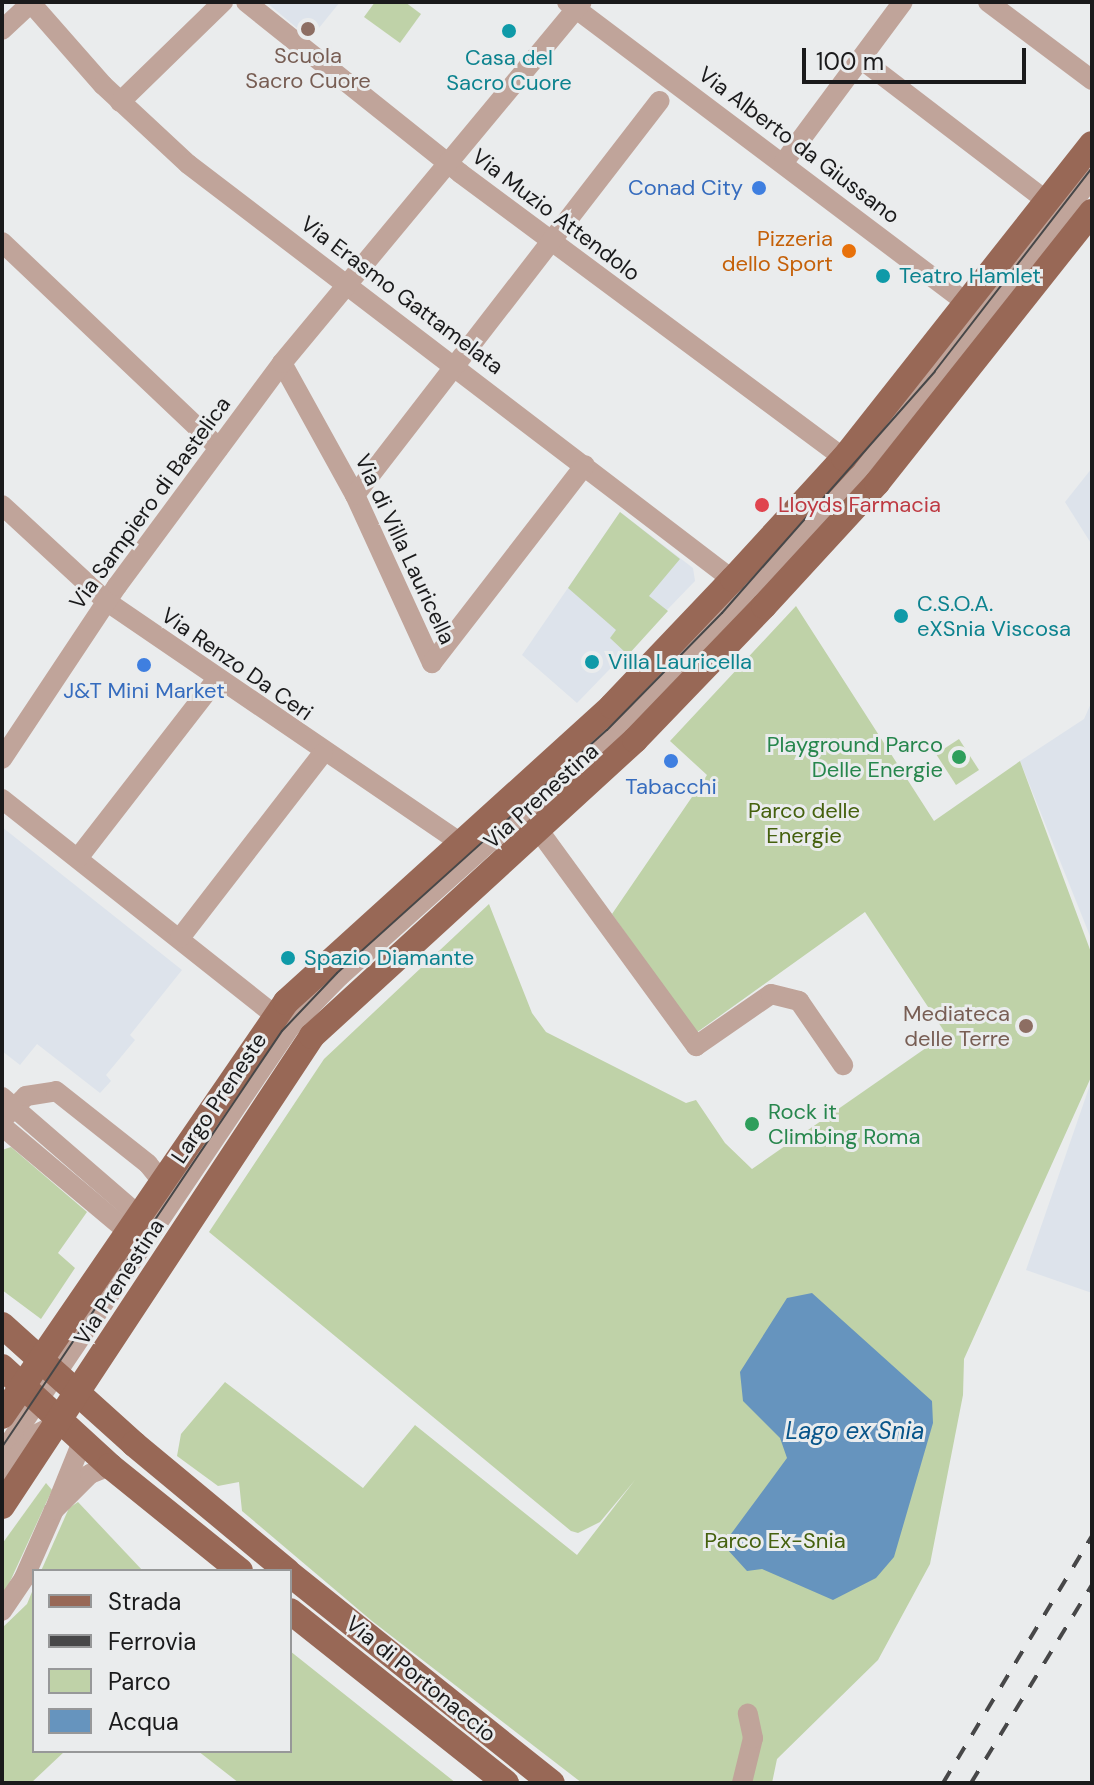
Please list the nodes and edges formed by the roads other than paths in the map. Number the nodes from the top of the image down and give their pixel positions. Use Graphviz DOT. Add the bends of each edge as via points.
graph roads {
  1 [pos="31,2"];
  2 [pos="223,2"];
  3 [pos="246,2"];
  4 [pos="903,2"];
  5 [pos="988,2"];
  6 [pos="575,4"];
  7 [pos="2,30"];
  8 [pos="861,59"];
  9 [pos="1092,80"];
  10 [pos="659,101"];
  11 [pos="120,102"];
  12 [pos="1092,144"];
  13 [pos="784,162"];
  14 [pos="448,163"];
  15 [pos="1092,178"];
  16 [pos="1047,201"];
  17 [pos="1092,212"];
  18 [pos="2,242"];
  19 [pos="551,242"];
  20 [pos="347,283"];
  21 [pos="984,316"];
  22 [pos="282,363"];
  23 [pos="456,366"];
  24 [pos="219,448"];
  25 [pos="844,458"];
  26 [pos="585,465"];
  27 [pos="355,495"];
  28 [pos="2,505"];
  29 [pos="748,592"];
  30 [pos="106,601"];
  31 [pos="216,680"];
  32 [pos="323,753"];
  33 [pos="2,759"];
  34 [pos="2,799"];
  35 [pos="537,828"];
  36 [pos="461,843"];
  37 [pos="78,858"];
  38 [pos="180,938"];
  39 [pos="283,1021"];
  40 [pos="843,1065"];
  41 [pos="9,1114"];
  42 [pos="168,1190"];
  43 [pos="136,1218"];
  44 [pos="171,1246"];
  45 [pos="2,1325"];
  46 [pos="2,1367"];
  47 [pos="51,1368"];
  48 [pos="30,1394"];
  49 [pos="79,1394"];
  50 [pos="60,1423"];
  51 [pos="10,1424"];
  52 [pos="82,1442"];
  53 [pos="2,1454"];
  54 [pos="110,1466"];
  55 [pos="2,1477"];
  56 [pos="2,1506"];
  57 [pos="54,1510"];
  58 [pos="228,1523"];
  59 [pos="210,1547"];
  60 [pos="238,1569"];
  61 [pos="284,1569"];
  62 [pos="292,1575"];
  63 [pos="2,1611"];
  64 [pos="292,1613"];
  65 [pos="748,1714"];
  66 [pos="506,1783"];
  67 [pos="552,1783"];
  68 [pos="742,1783"];
  1 -- 7 [label="street"];
  1 -- 11 [label="street, Via Erasmo Gattamelata"];
  2 -- 11 [label="street"];
  3 -- 14 [label="street, Via Muzio Attendolo"];
  4 -- 8 [label="street"];
  5 -- 9 [label="street"];
  6 -- 13 [label="street, Via Alberto da Giussano"];
  6 -- 14 [label="street, Via Sampiero di Bastelica"];
  8 -- 13 [label="street"];
  8 -- 16 [label="street"];
  10 -- 19 [label="street"];
  11 -- 20 [label="street, Via Erasmo Gattamelata" via="188,164"];
  12 -- 16 [label="main road, Via Prenestina"];
  13 -- 21 [label="street, Via Alberto da Giussano"];
  14 -- 19 [label="street, Via Muzio Attendolo"];
  14 -- 20 [label="street, Via Sampiero di Bastelica"];
  15 -- 21 [label="street, Via Prenestina"];
  16 -- 21 [label="main road, Via Prenestina"];
  17 -- 21 [label="main road, Via Prenestina"];
  18 -- 24 [label="street"];
  19 -- 23 [label="street"];
  19 -- 25 [label="street, Via Muzio Attendolo"];
  20 -- 22 [label="street, Via Sampiero di Bastelica"];
  20 -- 23 [label="street, Via Erasmo Gattamelata"];
  21 -- 25 [label="main road, Via Prenestina"];
  21 -- 29 [label="main road, Via Prenestina" via="877,483"];
  22 -- 24 [label="street, Via Sampiero di Bastelica"];
  22 -- 27 [label="street, Via di Villa Lauricella"];
  23 -- 26 [label="street, Via Erasmo Gattamelata"];
  23 -- 27 [label="street"];
  24 -- 30 [label="street, Via Sampiero di Bastelica"];
  25 -- 29 [label="main road, Via Prenestina"];
  26 -- 27 [label="street, Via di Villa Lauricella" via="432,663"];
  26 -- 29 [label="street, Via Erasmo Gattamelata"];
  28 -- 30 [label="street, Via Renzo Da Ceri"];
  29 -- 35 [label="main road, Via Prenestina" via="641,734"];
  29 -- 36 [label="main road, Via Prenestina"];
  29 -- 39 [label="street, Via Prenestina" via="611,733 327,988"];
  30 -- 31 [label="street, Via Renzo Da Ceri"];
  30 -- 33 [label="street, Via Sampiero di Bastelica"];
  31 -- 32 [label="street, Via Renzo Da Ceri"];
  31 -- 37 [label="street"];
  32 -- 36 [label="street, Via Renzo Da Ceri"];
  32 -- 38 [label="street"];
  34 -- 37 [label="street"];
  35 -- 40 [label="street" via="696,1046 771,994 799,1001"];
  35 -- 44 [label="main road, Via Prenestina" via="312,1036"];
  36 -- 39 [label="main road, Via Prenestina" via="308,978"];
  37 -- 38 [label="street"];
  38 -- 39 [label="street"];
  39 -- 42 [label="main road, Largo Preneste"];
  41 -- 42 [label="street, Largo Preneste" via="33,1092 56,1091 101,1123"];
  41 -- 43 [label="street, Largo Preneste"];
  42 -- 43 [label="main road, Largo Preneste"];
  42 -- 44 [label="street"];
  42 -- 47 [label="street, Via Prenestina"];
  43 -- 47 [label="main road, Largo Preneste"];
  44 -- 49 [label="main road"];
  45 -- 47 [label="main road"];
  46 -- 48 [label="main road"];
  47 -- 48 [label="main road, Largo Preneste"];
  47 -- 49 [label="main road, Via di Portonaccio"];
  48 -- 50 [label="main road"];
  48 -- 51 [label="main road"];
  49 -- 50 [label="main road"];
  49 -- 58 [label="main road, Via di Portonaccio"];
  50 -- 52 [label="main road"];
  50 -- 55 [label="street" via="33,1436"];
  50 -- 56 [label="main road"];
  51 -- 53 [label="street"];
  52 -- 54 [label="main road"];
  52 -- 57 [label="street"];
  54 -- 57 [label="street" via="90,1474"];
  54 -- 59 [label="main road"];
  57 -- 63 [label="street" via="24,1578"];
  58 -- 59 [label="street"];
  58 -- 61 [label="main road, Via di Portonaccio"];
  59 -- 60 [label="main road"];
  62 -- 67 [label="main road, Via di Portonaccio"];
  64 -- 66 [label="main road, Via di Portonaccio"];
  65 -- 68 [label="street" via="753,1738"];
}
